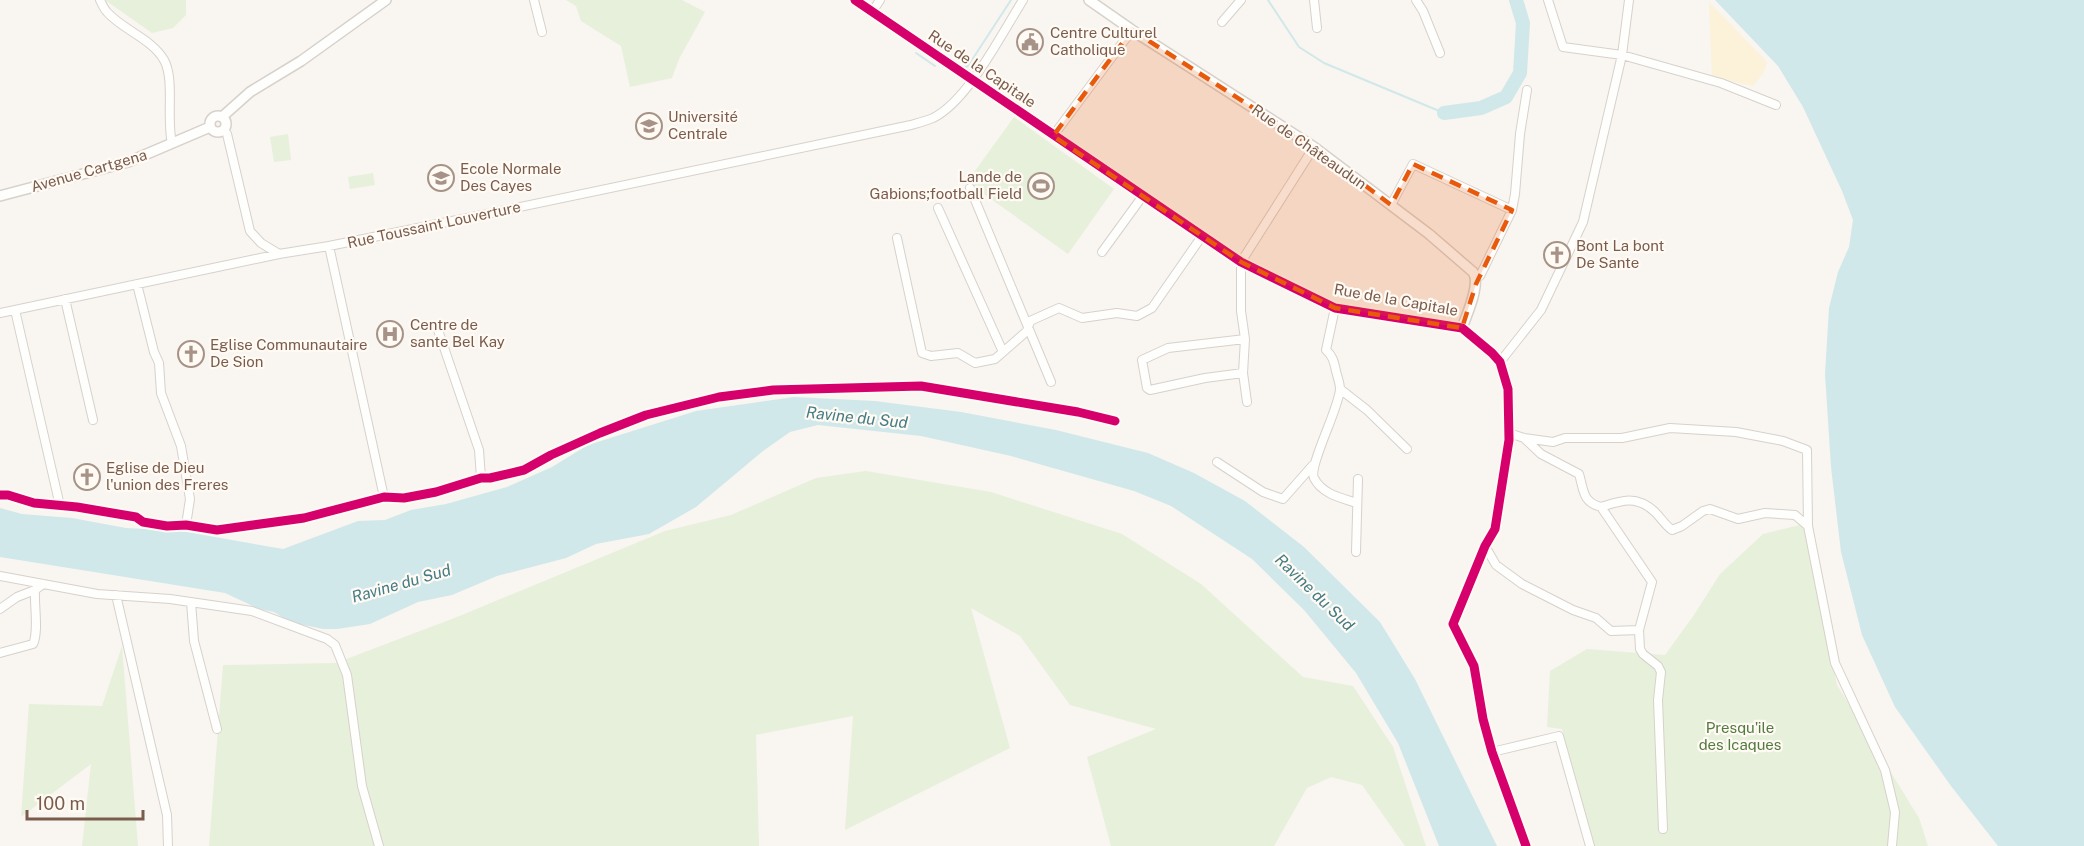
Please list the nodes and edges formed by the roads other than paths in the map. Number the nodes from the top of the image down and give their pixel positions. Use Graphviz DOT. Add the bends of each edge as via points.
graph roads {
  1 [pos="100,0"];
  2 [pos="386,0"];
  3 [pos="534,0"];
  4 [pos="855,0"];
  5 [pos="880,0"];
  6 [pos="1023,0"];
  7 [pos="1089,0"];
  8 [pos="1241,0"];
  9 [pos="1314,0"];
  10 [pos="1416,0"];
  11 [pos="1548,0"];
  12 [pos="1629,0"];
  13 [pos="872,12"];
  14 [pos="1222,22"];
  15 [pos="1317,28"];
  16 [pos="1132,30"];
  17 [pos="542,32"];
  18 [pos="1440,53"];
  19 [pos="1622,55"];
  20 [pos="972,81"];
  21 [pos="1527,90"];
  22 [pos="1776,105"];
  23 [pos="222,117"];
  24 [pos="210,127"];
  25 [pos="224,129"];
  26 [pos="1053,136"];
  27 [pos="172,143"];
  28 [pos="1314,147"];
  29 [pos="970,188"];
  30 [pos="0,196"];
  31 [pos="1142,197"];
  32 [pos="1391,206"];
  33 [pos="938,208"];
  34 [pos="1512,210"];
  35 [pos="1202,236"];
  36 [pos="897,238"];
  37 [pos="329,246"];
  38 [pos="1102,252"];
  39 [pos="279,254"];
  40 [pos="1241,262"];
  41 [pos="1476,276"];
  42 [pos="137,284"];
  43 [pos="65,299"];
  44 [pos="1335,308"];
  45 [pos="15,310"];
  46 [pos="0,314"];
  47 [pos="436,327"];
  48 [pos="1029,328"];
  49 [pos="1462,328"];
  50 [pos="1245,339"];
  51 [pos="1003,352"];
  52 [pos="1500,362"];
  53 [pos="1243,373"];
  54 [pos="1051,382"];
  55 [pos="1340,388"];
  56 [pos="1246,402"];
  57 [pos="93,420"];
  58 [pos="1114,421"];
  59 [pos="1509,433"];
  60 [pos="1524,438"];
  61 [pos="1407,449"];
  62 [pos="1217,462"];
  63 [pos="1313,465"];
  64 [pos="481,478"];
  65 [pos="1358,478"];
  66 [pos="0,495"];
  67 [pos="384,497"];
  68 [pos="1357,503"];
  69 [pos="60,506"];
  70 [pos="1601,507"];
  71 [pos="186,525"];
  72 [pos="1808,526"];
  73 [pos="1485,546"];
  74 [pos="1356,552"];
  75 [pos="0,576"];
  76 [pos="43,584"];
  77 [pos="35,590"];
  78 [pos="116,595"];
  79 [pos="191,602"];
  80 [pos="0,609"];
  81 [pos="1639,630"];
  82 [pos="0,653"];
  83 [pos="217,729"];
  84 [pos="1492,752"];
  85 [pos="1663,829"];
  86 [pos="168,846"];
  87 [pos="378,846"];
  88 [pos="1526,846"];
  89 [pos="1590,846"];
  90 [pos="1892,846"];
  1 -- 27 [label="street" via="108,12 165,61"];
  2 -- 23 [label="street" via="250,92"];
  3 -- 17 [label="street"];
  4 -- 13 [label="street, Rue de la Capitale"];
  5 -- 13 [label="street"];
  6 -- 20 [label="street, Rue Toussaint Louverture"];
  7 -- 16 [label="street, Rue de Châteaudun"];
  8 -- 14 [label="street"];
  9 -- 15 [label="street"];
  10 -- 18 [label="street"];
  11 -- 19 [label="street" via="1563,47"];
  12 -- 19 [label="street"];
  13 -- 20 [label="street, Rue de la Capitale"];
  16 -- 26 [label="street"];
  16 -- 28 [label="street, Rue de Châteaudun"];
  19 -- 22 [label="street" via="1721,83"];
  19 -- 52 [label="street" via="1583,222 1541,310"];
  20 -- 26 [label="street, Rue de la Capitale"];
  20 -- 37 [label="street, Rue Toussaint Louverture" via="934,118 911,125"];
  21 -- 34 [label="street"];
  23 -- 24 [label="street" via="214,117"];
  23 -- 25 [label="street"];
  24 -- 25 [label="street" via="218,132"];
  24 -- 27 [label="street, Avenue Cartgena"];
  25 -- 39 [label="street" via="250,231"];
  26 -- 31 [label="street, Rue de la Capitale"];
  27 -- 30 [label="street, Avenue Cartgena" via="128,162"];
  28 -- 32 [label="street, Rue de Châteaudun"];
  28 -- 40 [label="street"];
  29 -- 48 [label="street"];
  31 -- 35 [label="street, Rue de la Capitale"];
  31 -- 38 [label="street"];
  32 -- 34 [label="street" via="1413,164"];
  32 -- 41 [label="street, Rue de Châteaudun"];
  33 -- 51 [label="street"];
  34 -- 41 [label="street" via="1480,276"];
  35 -- 40 [label="street, Rue de la Capitale"];
  35 -- 48 [label="street" via="1145,313 1082,318 1059,308 1030,321"];
  36 -- 51 [label="street" via="922,353 958,353 975,363 994,359"];
  37 -- 39 [label="street, Rue Toussaint Louverture"];
  37 -- 67 [label="street"];
  39 -- 42 [label="street, Rue Toussaint Louverture"];
  40 -- 44 [label="street, Rue de la Capitale"];
  40 -- 50 [label="street"];
  41 -- 49 [label="street"];
  42 -- 43 [label="street, Rue Toussaint Louverture"];
  42 -- 71 [label="street" via="159,363 161,393 181,446 190,499"];
  43 -- 45 [label="street, Rue Toussaint Louverture"];
  43 -- 57 [label="street"];
  44 -- 49 [label="street, Rue de la Capitale"];
  44 -- 55 [label="street" via="1326,350 1332,355"];
  45 -- 46 [label="street, Rue Toussaint Louverture"];
  45 -- 69 [label="street"];
  47 -- 64 [label="street" via="478,450"];
  48 -- 51 [label="street"];
  48 -- 54 [label="street"];
  49 -- 52 [label="street, Rue de la Capitale"];
  50 -- 53 [label="street"];
  50 -- 53 [label="street" via="1168,348 1142,360 1148,390"];
  52 -- 59 [label="street, Rue de la Capitale" via="1508,390"];
  53 -- 56 [label="street"];
  55 -- 61 [label="street"];
  55 -- 63 [label="street"];
  58 -- 64 [label="street" via="921,386 773,390 719,397 646,415 524,470"];
  59 -- 60 [label="street"];
  59 -- 73 [label="street, Rue de la Capitale" via="1495,529"];
  60 -- 70 [label="street" via="1541,454 1576,470 1583,494"];
  60 -- 72 [label="street" via="1553,442 1565,438 1622,438 1670,428 1736,432 1783,441 1807,450"];
  62 -- 63 [label="street" via="1263,492 1283,499"];
  63 -- 68 [label="street" via="1314,478 1327,492"];
  64 -- 67 [label="street" via="436,492"];
  65 -- 68 [label="street"];
  66 -- 69 [label="street"];
  67 -- 71 [label="street" via="304,518 217,530"];
  68 -- 74 [label="street"];
  69 -- 71 [label="street" via="167,526"];
  70 -- 72 [label="street" via="1636,501 1655,512 1672,530 1710,509 1738,519 1765,513 1796,515"];
  70 -- 81 [label="street" via="1652,582"];
  72 -- 90 [label="street" via="1835,663 1885,771 1895,812"];
  73 -- 81 [label="street" via="1496,565 1522,584 1596,618 1611,632"];
  73 -- 84 [label="street, Rue de la Capitale" via="1453,624 1474,666"];
  75 -- 76 [label="street"];
  76 -- 77 [label="street"];
  76 -- 78 [label="street"];
  77 -- 80 [label="street"];
  77 -- 82 [label="street" via="33,644"];
  78 -- 79 [label="street"];
  78 -- 86 [label="street" via="167,815"];
  79 -- 83 [label="street" via="194,641"];
  79 -- 87 [label="street" via="252,611 318,634 335,645 347,675 362,786"];
  81 -- 85 [label="street" via="1641,652 1661,672 1658,700"];
  84 -- 88 [label="street, Rue de la Capitale"];
  84 -- 89 [label="street" via="1559,736"];
}
